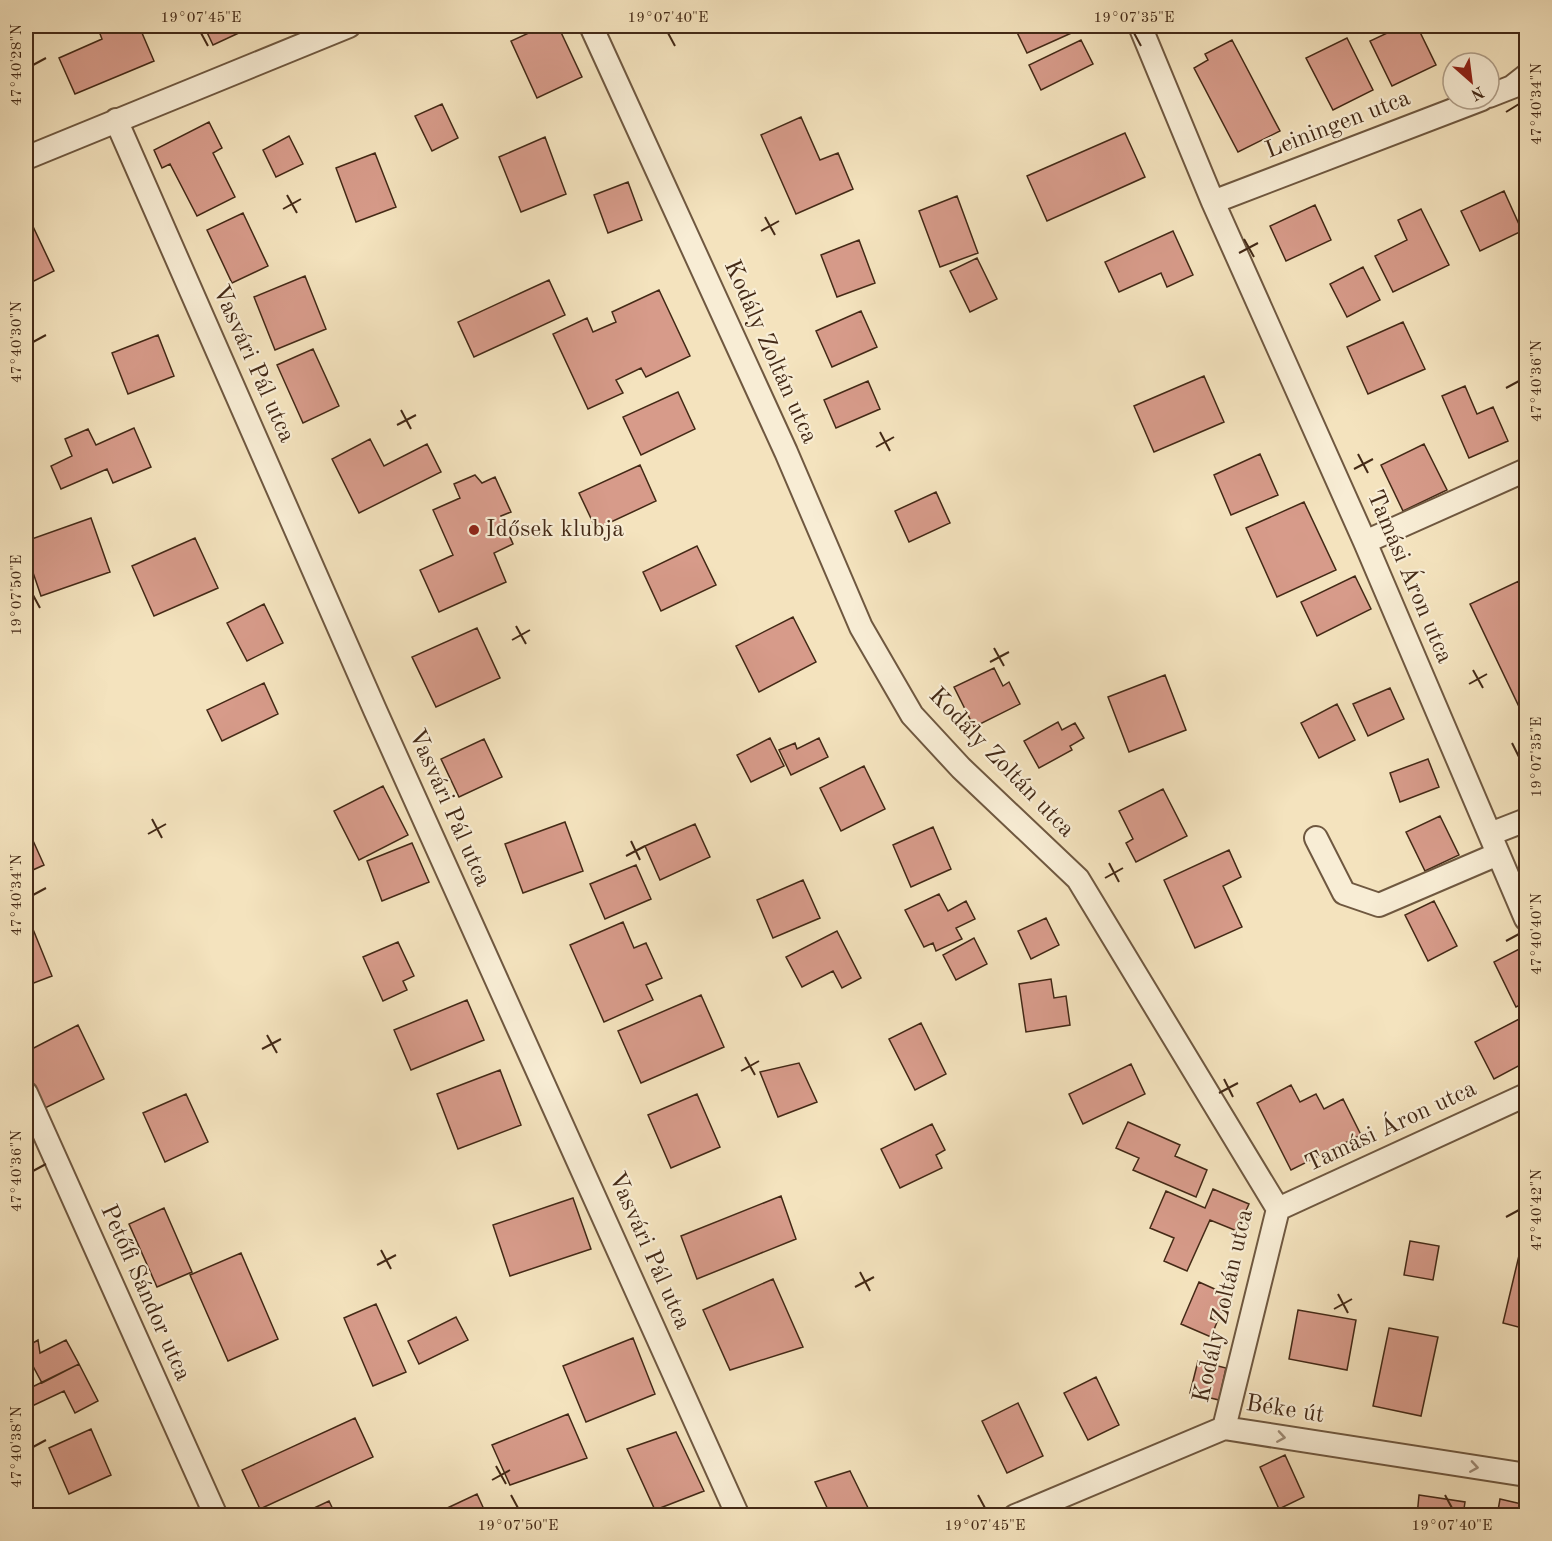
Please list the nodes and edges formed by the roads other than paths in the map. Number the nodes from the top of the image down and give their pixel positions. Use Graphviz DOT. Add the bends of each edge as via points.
graph roads {
  1 [pos="349,26"];
  2 [pos="591,26"];
  3 [pos="1140,26"];
  4 [pos="1527,76"];
  5 [pos="1501,91"];
  6 [pos="1451,111"];
  7 [pos="116,120"];
  8 [pos="26,158"];
  9 [pos="1213,202"];
  10 [pos="1527,471"];
  11 [pos="1365,542"];
  12 [pos="1527,820"];
  13 [pos="1316,838"];
  14 [pos="1494,844"];
  15 [pos="1527,919"];
  16 [pos="26,1093"];
  17 [pos="1527,1095"];
  18 [pos="1278,1209"];
  19 [pos="1224,1428"];
  20 [pos="1527,1475"];
  21 [pos="216,1515"];
  22 [pos="738,1515"];
  23 [pos="1015,1515"];
  1 -- 7 [label="street"];
  2 -- 18 [label="street, Kodály Zoltán utca" via="786,452 861,627 912,716 1078,879"];
  3 -- 9 [label="street, Tamási Áron utca"];
  4 -- 5 [label="street"];
  6 -- 9 [label="street, Leiningen utca"];
  7 -- 8 [label="street"];
  7 -- 22 [label="street, Vasvári Pál utca" via="385,732"];
  9 -- 11 [label="street, Tamási Áron utca"];
  10 -- 11 [label="street"];
  11 -- 14 [label="street, Tamási Áron utca"];
  12 -- 14 [label="street"];
  13 -- 14 [label="street" via="1344,893 1380,904"];
  14 -- 15 [label="street, Tamási Áron utca"];
  16 -- 21 [label="street, Petőfi Sándor utca"];
  17 -- 18 [label="street, Tamási Áron utca"];
  18 -- 19 [label="street, Kodály Zoltán utca"];
  19 -- 20 [label="street, Béke út, one-way"];
  19 -- 23 [label="street, Béke út"];
}
